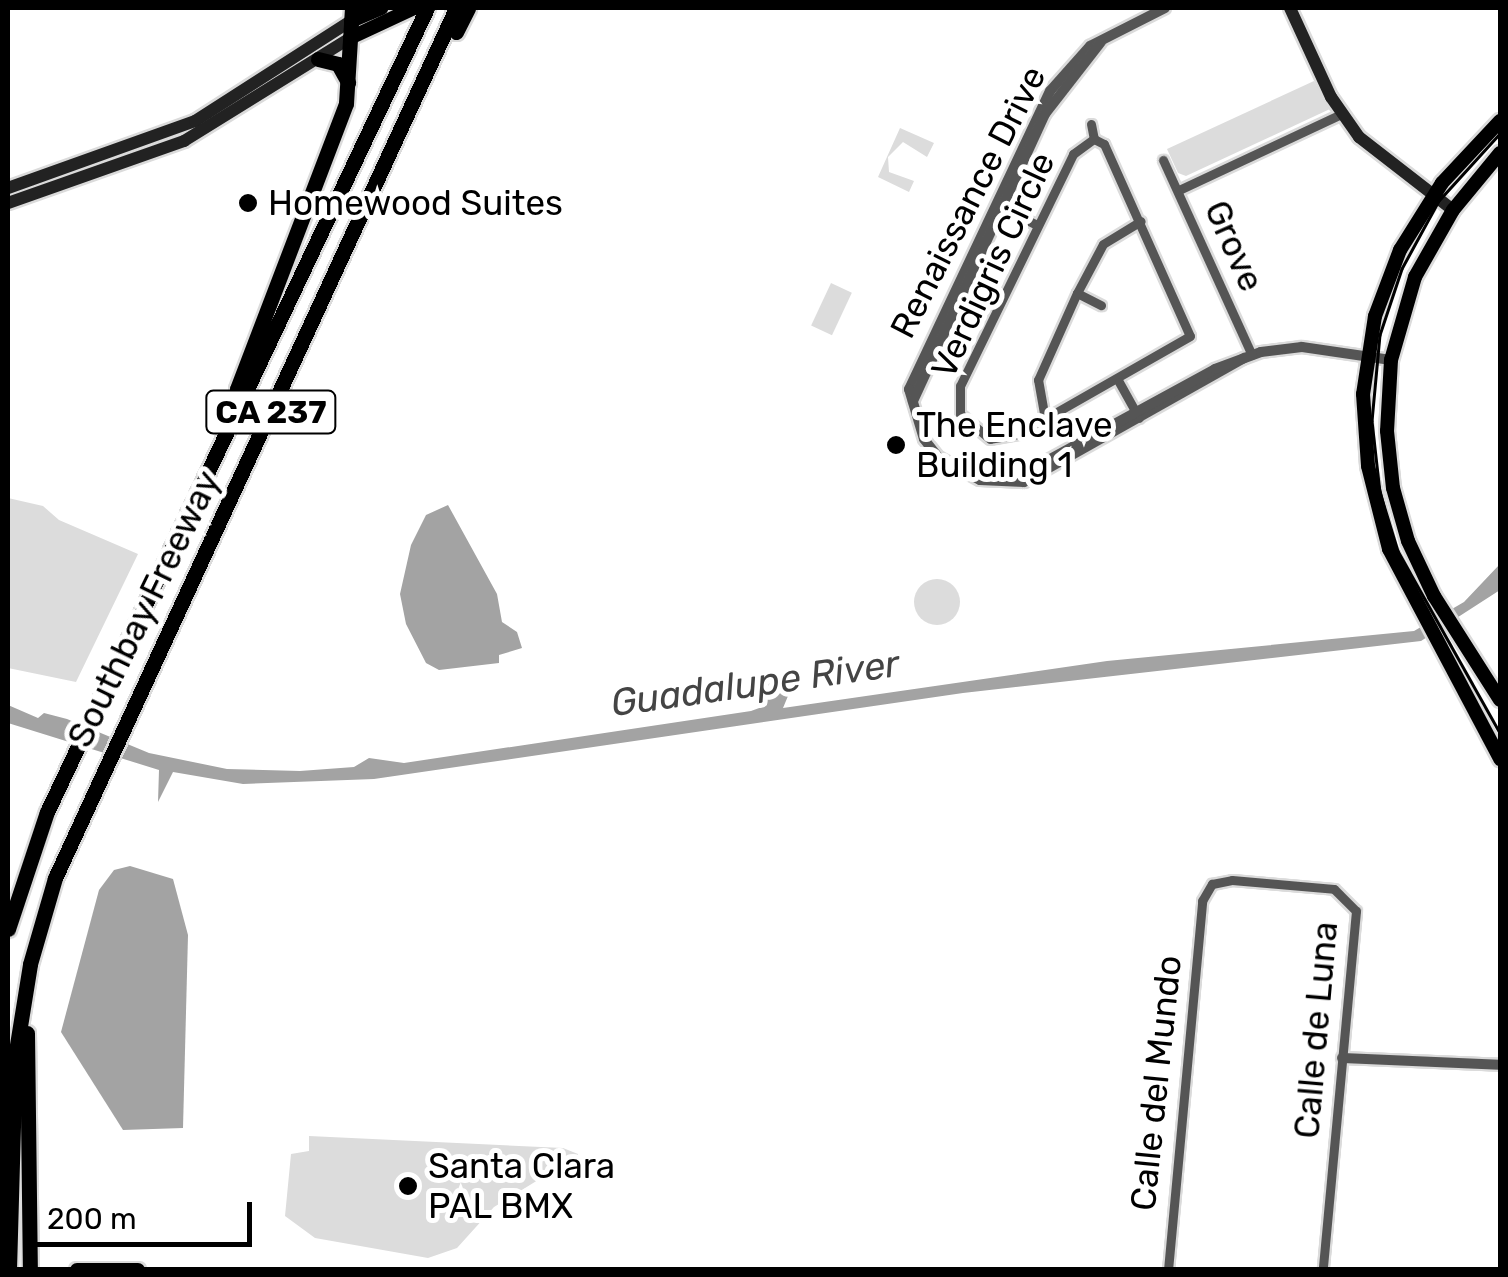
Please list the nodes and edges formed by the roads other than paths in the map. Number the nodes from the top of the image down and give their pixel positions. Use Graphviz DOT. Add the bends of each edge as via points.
graph roads {
  1 [pos="414,8"];
  2 [pos="427,8"];
  3 [pos="456,8"];
  4 [pos="468,8"];
  5 [pos="1165,8"];
  6 [pos="1290,8"];
  7 [pos="352,14"];
  8 [pos="382,15"];
  9 [pos="350,38"];
  10 [pos="318,59"];
  11 [pos="349,86"];
  12 [pos="1342,114"];
  13 [pos="412,115"];
  14 [pos="1500,121"];
  15 [pos="1090,124"];
  16 [pos="1094,140"];
  17 [pos="1500,154"];
  18 [pos="1162,160"];
  19 [pos="8,188"];
  20 [pos="1179,190"];
  21 [pos="1432,196"];
  22 [pos="8,202"];
  23 [pos="997,206"];
  24 [pos="1452,210"];
  25 [pos="1141,222"];
  26 [pos="1037,225"];
  27 [pos="1077,293"];
  28 [pos="1101,305"];
  29 [pos="1248,356"];
  30 [pos="1366,356"];
  31 [pos="1391,360"];
  32 [pos="1118,382"];
  33 [pos="238,412"];
  34 [pos="1138,416"];
  35 [pos="1045,419"];
  36 [pos="1500,700"];
  37 [pos="1500,759"];
  38 [pos="1202,901"];
  39 [pos="8,930"];
  40 [pos="30,964"];
  41 [pos="1342,1058"];
  42 [pos="1500,1065"];
  43 [pos="8,1252"];
  44 [pos="30,1261"];
  45 [pos="98,1269"];
  46 [pos="8,1270"];
  47 [pos="77,1270"];
  48 [pos="138,1270"];
  49 [pos="1168,1270"];
  50 [pos="1323,1270"];
  1 -- 8 [label="main road"];
  2 -- 33 [label="highway, Southbay Freeway / CA 237"];
  3 -- 13 [label="highway, Southbay Freeway / CA 237"];
  4 -- 13 [label="highway"];
  5 -- 23 [label="street, Renaissance Drive" via="1075,59 1050,91"];
  6 -- 12 [label="main road"];
  7 -- 8 [label="main road"];
  7 -- 9 [label="highway"];
  7 -- 19 [label="main road" via="195,121"];
  8 -- 9 [label="main road"];
  9 -- 10 [label="main road"];
  9 -- 11 [label="highway"];
  10 -- 11 [label="highway" via="338,64"];
  10 -- 22 [label="main road" via="184,141"];
  11 -- 33 [label="highway" via="238,389"];
  12 -- 20 [label="street"];
  12 -- 21 [label="main road" via="1381,160"];
  13 -- 40 [label="highway, Southbay Freeway / CA 237" via="91,789"];
  14 -- 21 [label="main road"];
  15 -- 16 [label="street, Verdigris Circle"];
  16 -- 25 [label="street, Verdigris Circle" via="1104,144"];
  16 -- 26 [label="street, Verdigris Circle" via="1073,154"];
  17 -- 24 [label="main road"];
  18 -- 20 [label="street, Grove"];
  20 -- 29 [label="street, Grove"];
  21 -- 24 [label="main road"];
  21 -- 30 [label="main road" via="1386,282"];
  23 -- 26 [label="street"];
  23 -- 34 [label="street, Renaissance Drive" via="913,402 924,439 938,457 980,480 1010,482"];
  24 -- 31 [label="main road" via="1415,278"];
  25 -- 27 [label="street" via="1103,244"];
  25 -- 32 [label="street, Verdigris Circle" via="1190,336"];
  26 -- 35 [label="street, Verdigris Circle" via="959,400 970,429 990,439 1006,439"];
  27 -- 28 [label="street"];
  27 -- 35 [label="street" via="1038,380"];
  29 -- 30 [label="street, Renaissance Drive" via="1302,346"];
  29 -- 34 [label="street, Renaissance Drive"];
  30 -- 31 [label="street, Renaissance Drive"];
  30 -- 37 [label="main road" via="1368,466 1396,567"];
  31 -- 36 [label="main road" via="1390,467 1416,557"];
  32 -- 34 [label="street"];
  32 -- 35 [label="street, Verdigris Circle"];
  33 -- 39 [label="highway, Southbay Freeway / CA 237" via="61,781"];
  38 -- 41 [label="street, Calle de Luna" via="1212,884 1232,880 1348,897 1356,919"];
  38 -- 49 [label="street, Calle del Mundo"];
  40 -- 43 [label="highway, Southbay Freeway / CA 237" via="15,1056"];
  40 -- 44 [label="highway"];
  41 -- 42 [label="street"];
  41 -- 50 [label="street, Calle de Luna"];
  43 -- 46 [label="highway, Southbay Freeway / CA 237"];
  45 -- 47 [label="main road"];
  45 -- 48 [label="main road"];
}
